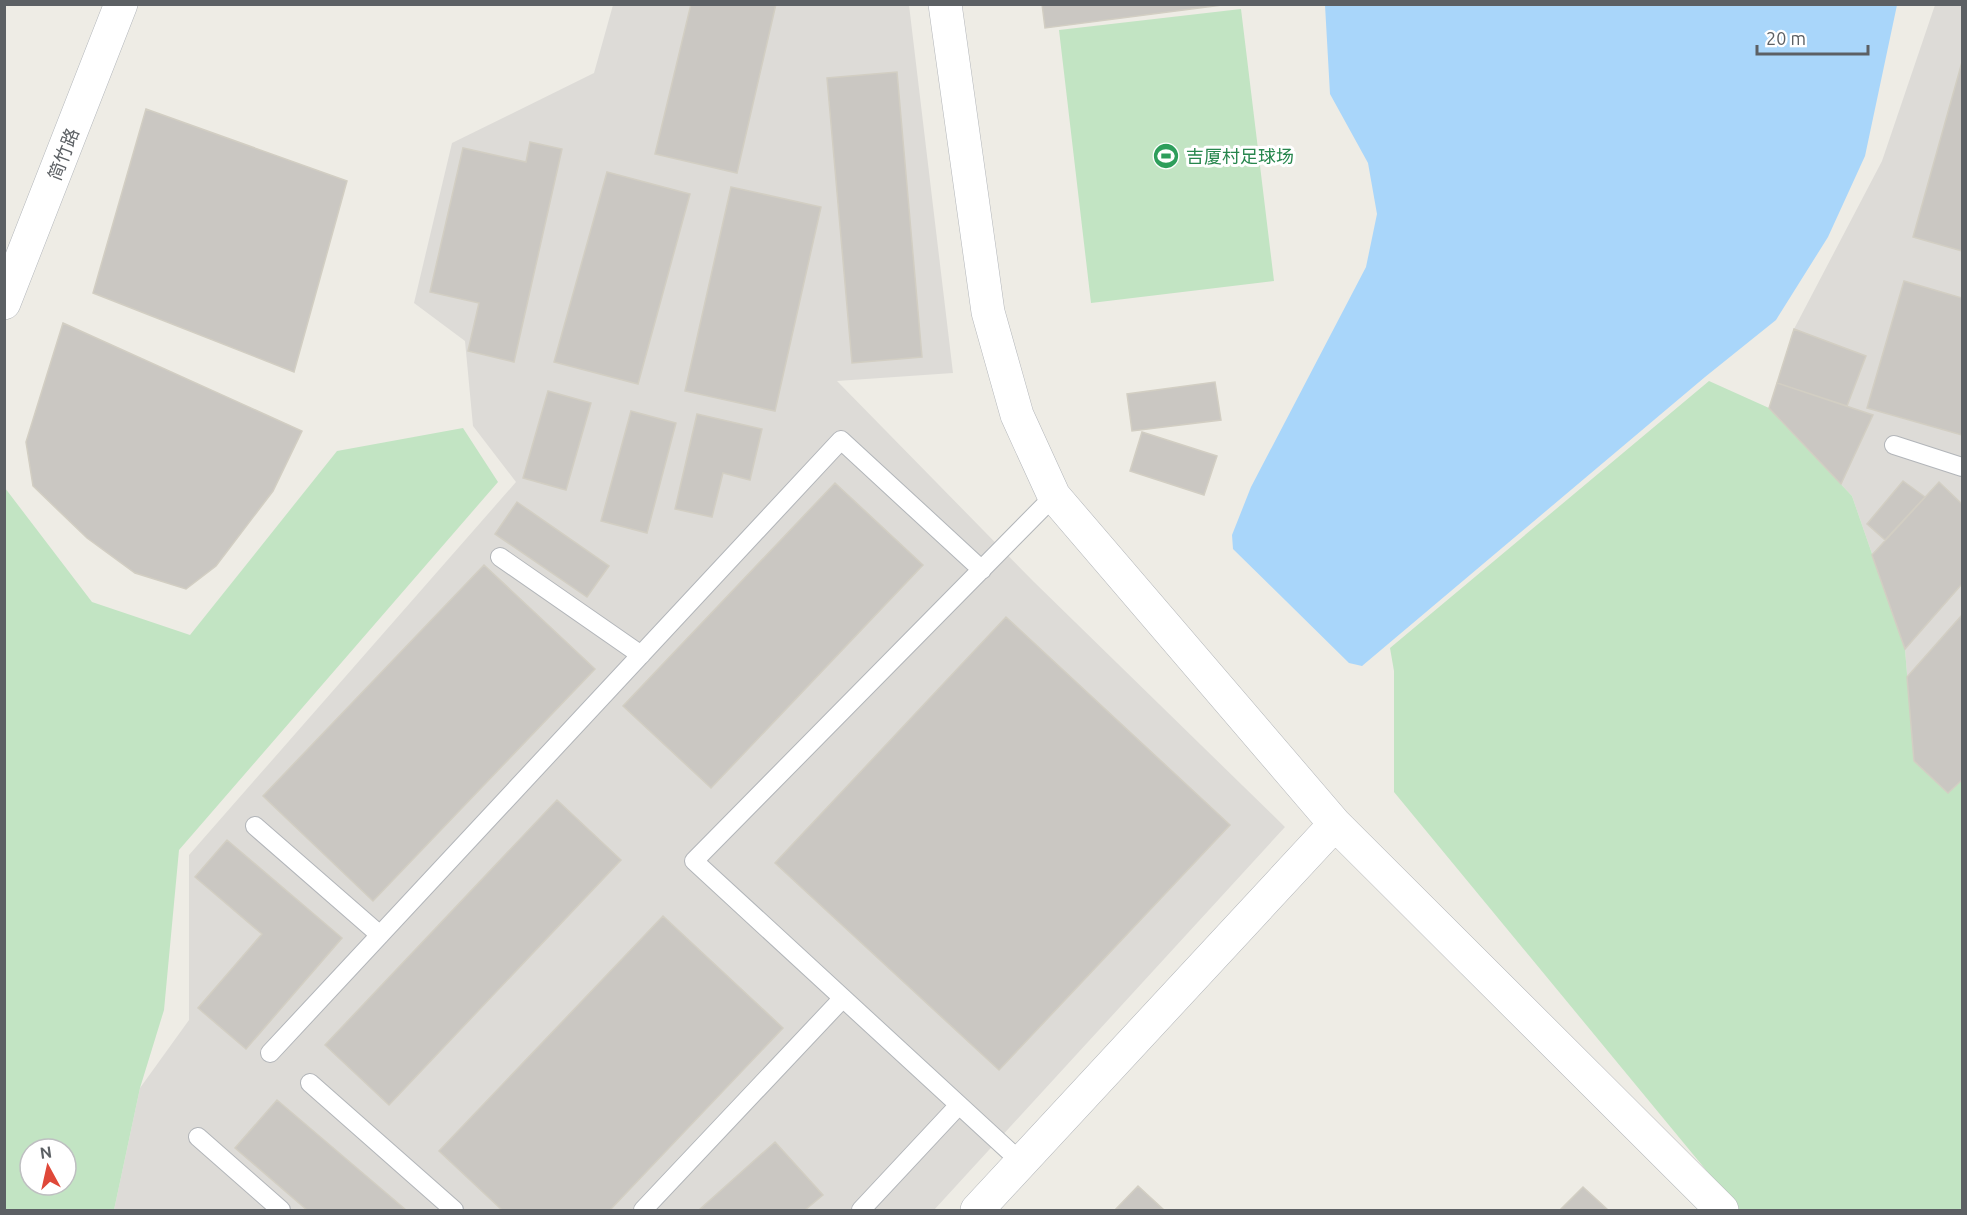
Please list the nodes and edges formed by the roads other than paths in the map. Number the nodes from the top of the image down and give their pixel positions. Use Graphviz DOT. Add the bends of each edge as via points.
graph roads {
  1 [pos="121,4"];
  2 [pos="945,4"];
  3 [pos="4,303"];
  4 [pos="1894,445"];
  5 [pos="1962,467"];
  6 [pos="1054,496"];
  7 [pos="500,557"];
  8 [pos="982,570"];
  9 [pos="641,655"];
  10 [pos="1335,824"];
  11 [pos="255,826"];
  12 [pos="380,935"];
  13 [pos="843,998"];
  14 [pos="270,1053"];
  15 [pos="310,1083"];
  16 [pos="959,1105"];
  17 [pos="198,1137"];
  18 [pos="1022,1162"];
  19 [pos="281,1210"];
  20 [pos="454,1210"];
  21 [pos="643,1210"];
  22 [pos="861,1210"];
  23 [pos="977,1210"];
  24 [pos="1722,1210"];
  1 -- 3 [label="street, 简竹路"];
  2 -- 6 [label="street" via="987,312 1017,415"];
  4 -- 5 [label="lane"];
  6 -- 8 [label="lane"];
  6 -- 10 [label="street"];
  7 -- 9 [label="lane"];
  8 -- 9 [label="lane" via="841,440"];
  8 -- 13 [label="lane" via="694,861"];
  9 -- 12 [label="lane"];
  10 -- 18 [label="street"];
  10 -- 24 [label="street"];
  11 -- 12 [label="lane"];
  12 -- 14 [label="lane"];
  13 -- 16 [label="lane"];
  13 -- 21 [label="lane"];
  15 -- 20 [label="lane"];
  16 -- 18 [label="lane"];
  16 -- 22 [label="lane"];
  17 -- 19 [label="lane"];
  18 -- 23 [label="street"];
}
